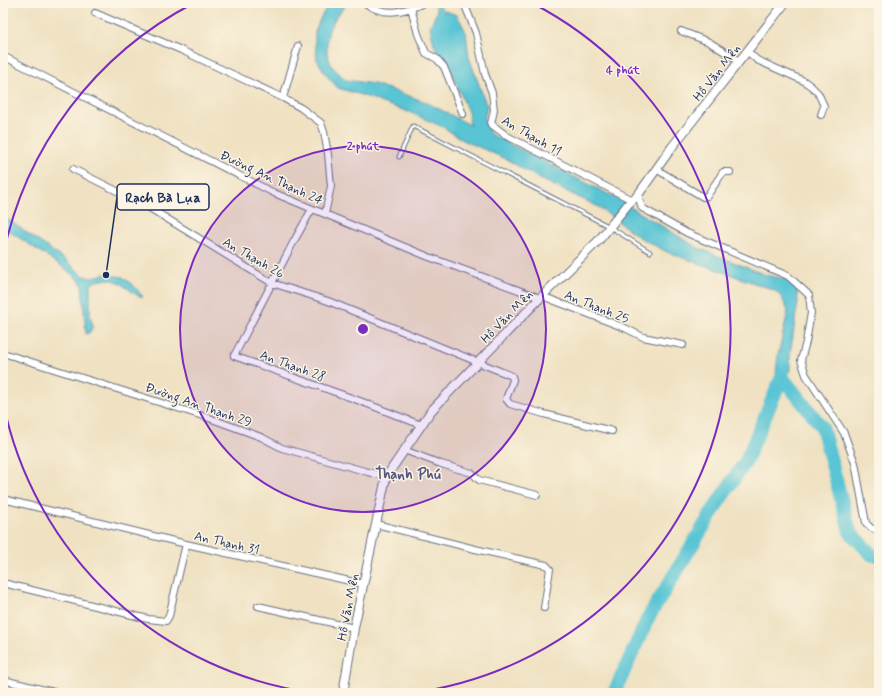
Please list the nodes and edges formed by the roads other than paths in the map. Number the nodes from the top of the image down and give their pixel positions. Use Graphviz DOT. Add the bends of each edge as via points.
graph roads {
  1 [pos="365,3"];
  2 [pos="424,3"];
  3 [pos="464,3"];
  4 [pos="782,4"];
  5 [pos="412,8"];
  6 [pos="95,12"];
  7 [pos="681,30"];
  8 [pos="298,46"];
  9 [pos="747,51"];
  10 [pos="3,56"];
  11 [pos="739,62"];
  12 [pos="282,98"];
  13 [pos="464,114"];
  14 [pos="821,115"];
  15 [pos="399,157"];
  16 [pos="73,169"];
  17 [pos="656,169"];
  18 [pos="730,172"];
  19 [pos="633,200"];
  20 [pos="312,209"];
  21 [pos="325,214"];
  22 [pos="612,225"];
  23 [pos="650,252"];
  24 [pos="272,283"];
  25 [pos="541,297"];
  26 [pos="683,345"];
  27 [pos="3,353"];
  28 [pos="478,362"];
  29 [pos="421,425"];
  30 [pos="612,431"];
  31 [pos="404,450"];
  32 [pos="386,477"];
  33 [pos="537,495"];
  34 [pos="3,500"];
  35 [pos="376,524"];
  36 [pos="879,531"];
  37 [pos="186,544"];
  38 [pos="3,583"];
  39 [pos="363,584"];
  40 [pos="258,606"];
  41 [pos="544,608"];
  42 [pos="354,628"];
  43 [pos="3,680"];
  44 [pos="58,693"];
  45 [pos="343,693"];
  1 -- 5 [label="street" via="383,12"];
  2 -- 5 [label="street"];
  3 -- 19 [label="street, An Thạnh 11" via="476,34 492,93 494,110 491,124 507,136"];
  4 -- 9 [label="street, Hồ Văn Mên"];
  5 -- 13 [label="street" via="426,53 444,67"];
  6 -- 12 [label="street"];
  7 -- 11 [label="street" via="709,42"];
  8 -- 12 [label="street"];
  9 -- 11 [label="street, Hồ Văn Mên"];
  9 -- 14 [label="street" via="758,60 812,87 824,106"];
  10 -- 20 [label="street, Đường An Thạnh 24" via="274,193"];
  11 -- 17 [label="street, Hồ Văn Mên"];
  12 -- 21 [label="street" via="322,123 331,186"];
  15 -- 22 [label="lane" via="413,126"];
  16 -- 24 [label="street, An Thạnh 26" via="143,204"];
  17 -- 18 [label="street" via="703,197 707,196 723,172"];
  17 -- 19 [label="street, Hồ Văn Mên"];
  19 -- 22 [label="street, Hồ Văn Mên"];
  19 -- 36 [label="street" via="642,208 687,233 788,276 809,295 811,313 801,360 806,375 844,433 855,463 866,523"];
  20 -- 21 [label="street, Đường An Thạnh 24"];
  20 -- 24 [label="street"];
  21 -- 25 [label="street, Đường An Thạnh 24" via="429,257"];
  22 -- 23 [label="lane"];
  22 -- 25 [label="street, Hồ Văn Mên"];
  24 -- 28 [label="street, An Thạnh 26" via="328,301"];
  24 -- 29 [label="street, An Thạnh 28" via="234,356"];
  25 -- 26 [label="street, An Thạnh 25" via="643,336"];
  25 -- 28 [label="street, Hồ Văn Mên"];
  27 -- 32 [label="street, Đường An Thạnh 29" via="202,416 282,448"];
  28 -- 29 [label="street, Hồ Văn Mên"];
  28 -- 30 [label="street, An Thạnh 26" via="512,376 506,399 510,404"];
  29 -- 31 [label="street, Hồ Văn Mên"];
  31 -- 32 [label="street, Hồ Văn Mên"];
  31 -- 33 [label="street" via="472,473 479,480"];
  32 -- 35 [label="street, Hồ Văn Mên"];
  34 -- 37 [label="street"];
  35 -- 39 [label="street, Hồ Văn Mên"];
  35 -- 41 [label="street" via="546,565 550,569"];
  37 -- 38 [label="street, An Thạnh 31" via="166,622"];
  37 -- 39 [label="street, An Thạnh 31"];
  39 -- 42 [label="street, Hồ Văn Mên"];
  40 -- 42 [label="street"];
  42 -- 45 [label="street, Hồ Văn Mên"];
  43 -- 44 [label="street"];
}
